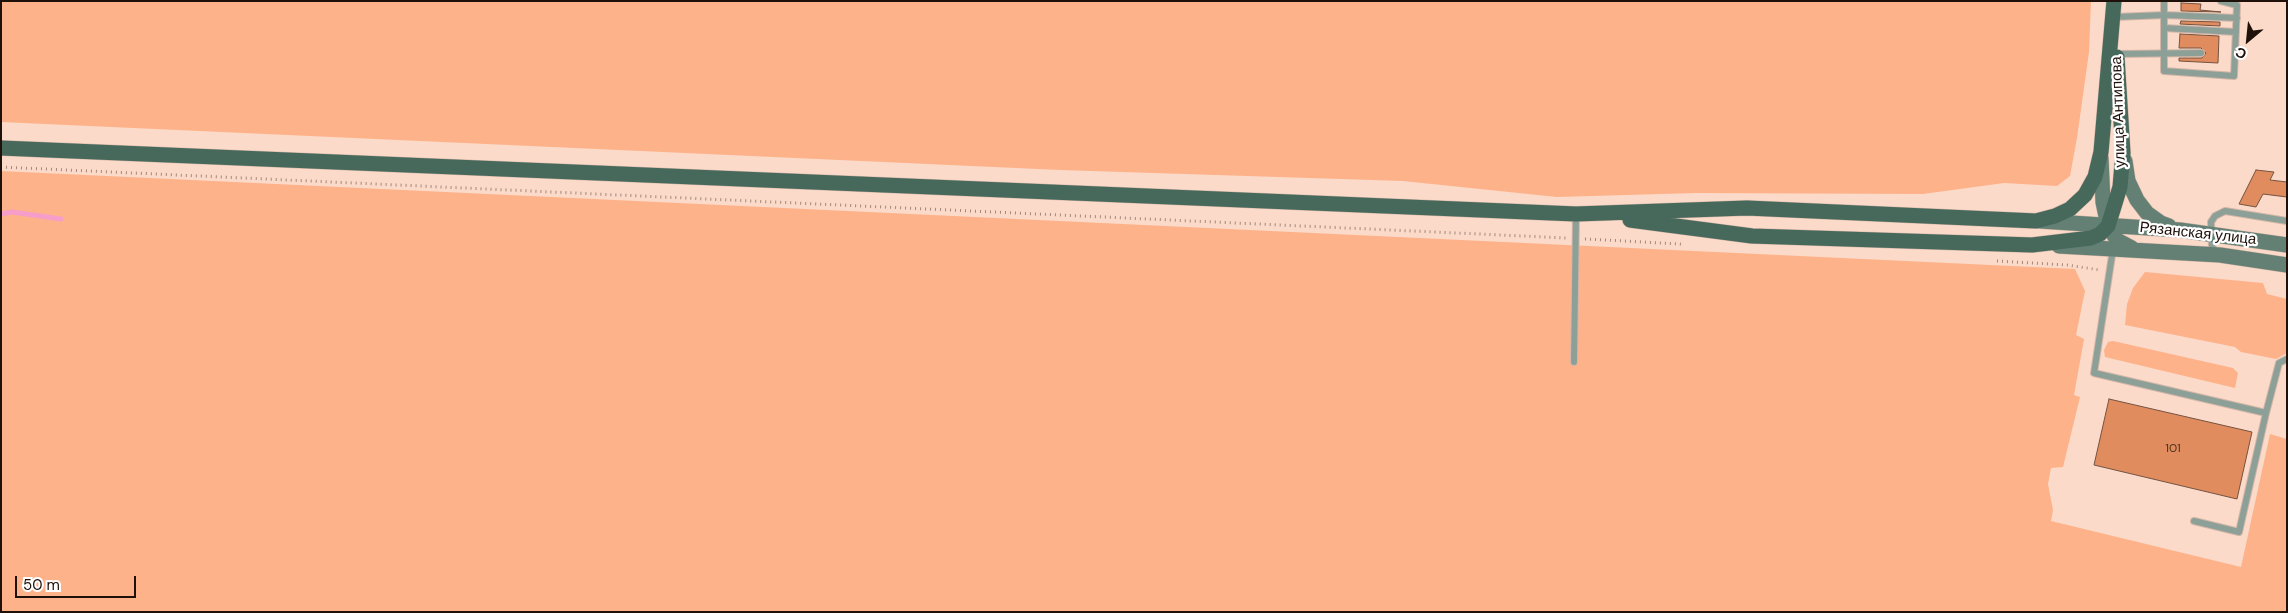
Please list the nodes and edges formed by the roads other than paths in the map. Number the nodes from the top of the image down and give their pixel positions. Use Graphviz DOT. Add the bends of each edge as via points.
graph roads {
  1 [pos="2164,1"];
  2 [pos="2221,1"];
  3 [pos="2115,8"];
  4 [pos="2165,15"];
  5 [pos="2237,18"];
  6 [pos="2164,28"];
  7 [pos="2236,32"];
  8 [pos="2164,52"];
  9 [pos="2201,53"];
  10 [pos="2117,54"];
  11 [pos="1,148"];
  12 [pos="2101,152"];
  13 [pos="2123,153"];
  14 [pos="1583,214"];
  15 [pos="2036,221"];
  16 [pos="2287,221"];
  17 [pos="2108,226"];
  18 [pos="2180,230"];
  19 [pos="2210,233"];
  20 [pos="2032,245"];
  21 [pos="2287,245"];
  22 [pos="2113,248"];
  23 [pos="2136,249"];
  24 [pos="2220,255"];
  25 [pos="2287,265"];
  26 [pos="2287,359"];
  27 [pos="1574,362"];
  28 [pos="2266,413"];
  29 [pos="2194,521"];
  1 -- 4 [label="lane"];
  2 -- 5 [label="lane" via="2237,5"];
  3 -- 4 [label="lane"];
  3 -- 10 [label="main road, улица Антипова"];
  3 -- 12 [label="main road, улица Антипова"];
  4 -- 5 [label="lane"];
  4 -- 6 [label="lane"];
  5 -- 7 [label="lane"];
  6 -- 7 [label="lane"];
  6 -- 8 [label="lane"];
  7 -- 8 [label="lane" via="2234,76 2164,71"];
  8 -- 9 [label="lane"];
  8 -- 10 [label="lane"];
  10 -- 13 [label="main road, улица Антипова"];
  11 -- 14 [label="main road"];
  12 -- 15 [label="main road, улица Антипова" via="2095,176 2085,195 2070,209"];
  12 -- 17 [label="main road" via="2103,202"];
  13 -- 17 [label="main road, улица Антипова" via="2120,187"];
  13 -- 18 [label="main road" via="2128,182 2137,200 2161,224"];
  14 -- 15 [label="main road, улица Антипова" via="1747,208"];
  14 -- 20 [label="main road" via="1752,236"];
  14 -- 27 [label="lane" via="1576,239"];
  15 -- 17 [label="main road, Рязанская улица"];
  16 -- 19 [label="lane" via="2225,211 2215,216"];
  17 -- 18 [label="main road, Рязанская улица"];
  17 -- 20 [label="main road" via="2091,238"];
  17 -- 23 [label="main road" via="2117,240"];
  18 -- 19 [label="main road, Рязанская улица"];
  19 -- 21 [label="main road, Рязанская улица"];
  19 -- 24 [label="lane" via="2212,247"];
  20 -- 22 [label="main road, Рязанская улица"];
  22 -- 23 [label="main road, Рязанская улица"];
  22 -- 28 [label="lane" via="2094,372"];
  23 -- 24 [label="main road, Рязанская улица"];
  24 -- 25 [label="main road, Рязанская улица"];
  26 -- 28 [label="lane" via="2278,362"];
  28 -- 29 [label="lane" via="2239,532"];
}
